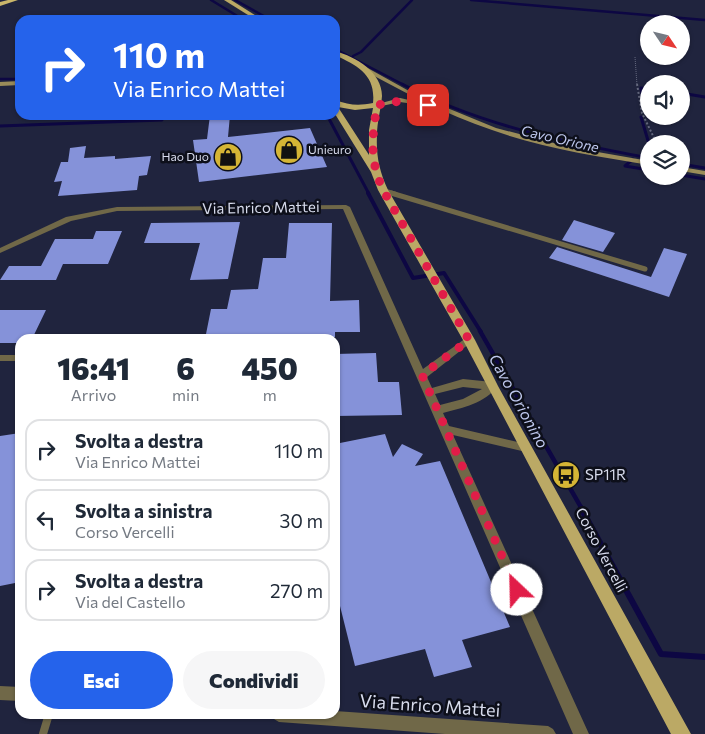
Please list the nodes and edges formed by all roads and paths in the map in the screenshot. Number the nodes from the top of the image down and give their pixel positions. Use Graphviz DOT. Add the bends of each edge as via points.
graph roads {
  1 [pos="15,0"];
  2 [pos="227,0"];
  3 [pos="0,4"];
  4 [pos="253,15"];
  5 [pos="340,56"];
  6 [pos="635,57"];
  7 [pos="340,61"];
  8 [pos="356,64"];
  9 [pos="15,83"];
  10 [pos="0,84"];
  11 [pos="340,105"];
  12 [pos="377,105"];
  13 [pos="443,109"];
  14 [pos="340,116"];
  15 [pos="653,135"];
  16 [pos="640,162"];
  17 [pos="690,170"];
  18 [pos="375,172"];
  19 [pos="705,173"];
  20 [pos="383,190"];
  21 [pos="0,250"];
  22 [pos="645,269"];
  23 [pos="469,340"];
  24 [pos="0,358"];
  25 [pos="15,358"];
  26 [pos="422,375"];
  27 [pos="492,386"];
  28 [pos="430,392"];
  29 [pos="437,410"];
  30 [pos="445,429"];
  31 [pos="526,448"];
  32 [pos="0,693"];
  33 [pos="15,694"];
  34 [pos="48,719"];
  35 [pos="340,719"];
  36 [pos="43,734"];
  37 [pos="548,734"];
  38 [pos="582,734"];
  39 [pos="681,734"];
  1 -- 3 [label="highway"];
  2 -- 4 [label="main road"];
  5 -- 8 [label="main road, Corso Vercelli"];
  6 -- 15 [label="path" via="642,113"];
  7 -- 8 [label="main road"];
  8 -- 12 [label="main road, Corso Vercelli" via="377,85"];
  8 -- 13 [label="main road" via="416,98"];
  9 -- 10 [label="main road"];
  11 -- 12 [label="main road" via="353,108"];
  12 -- 13 [label="main road" via="406,100"];
  12 -- 18 [label="main road, Corso Vercelli" via="372,158"];
  13 -- 16 [label="main road" via="535,142"];
  14 -- 18 [label="main road, Corso Vercelli"];
  17 -- 19 [label="main road"];
  18 -- 20 [label="main road, Corso Vercelli"];
  20 -- 22 [label="lane"];
  20 -- 23 [label="main road, Corso Vercelli"];
  21 -- 26 [label="street, Via Enrico Mattei" via="69,219 117,209 346,207"];
  23 -- 26 [label="street"];
  23 -- 27 [label="main road, Corso Vercelli"];
  24 -- 25 [label="lane"];
  26 -- 28 [label="street, Via Enrico Mattei"];
  27 -- 28 [label="street" via="463,383"];
  27 -- 29 [label="street" via="478,398"];
  27 -- 31 [label="main road, Corso Vercelli"];
  28 -- 29 [label="street, Via Enrico Mattei"];
  29 -- 30 [label="street, Via Enrico Mattei"];
  30 -- 31 [label="street"];
  30 -- 38 [label="street, Via Enrico Mattei"];
  31 -- 39 [label="main road, Corso Vercelli"];
  32 -- 33 [label="street"];
  34 -- 36 [label="lane"];
  35 -- 37 [label="street, Via Enrico Mattei"];
}
